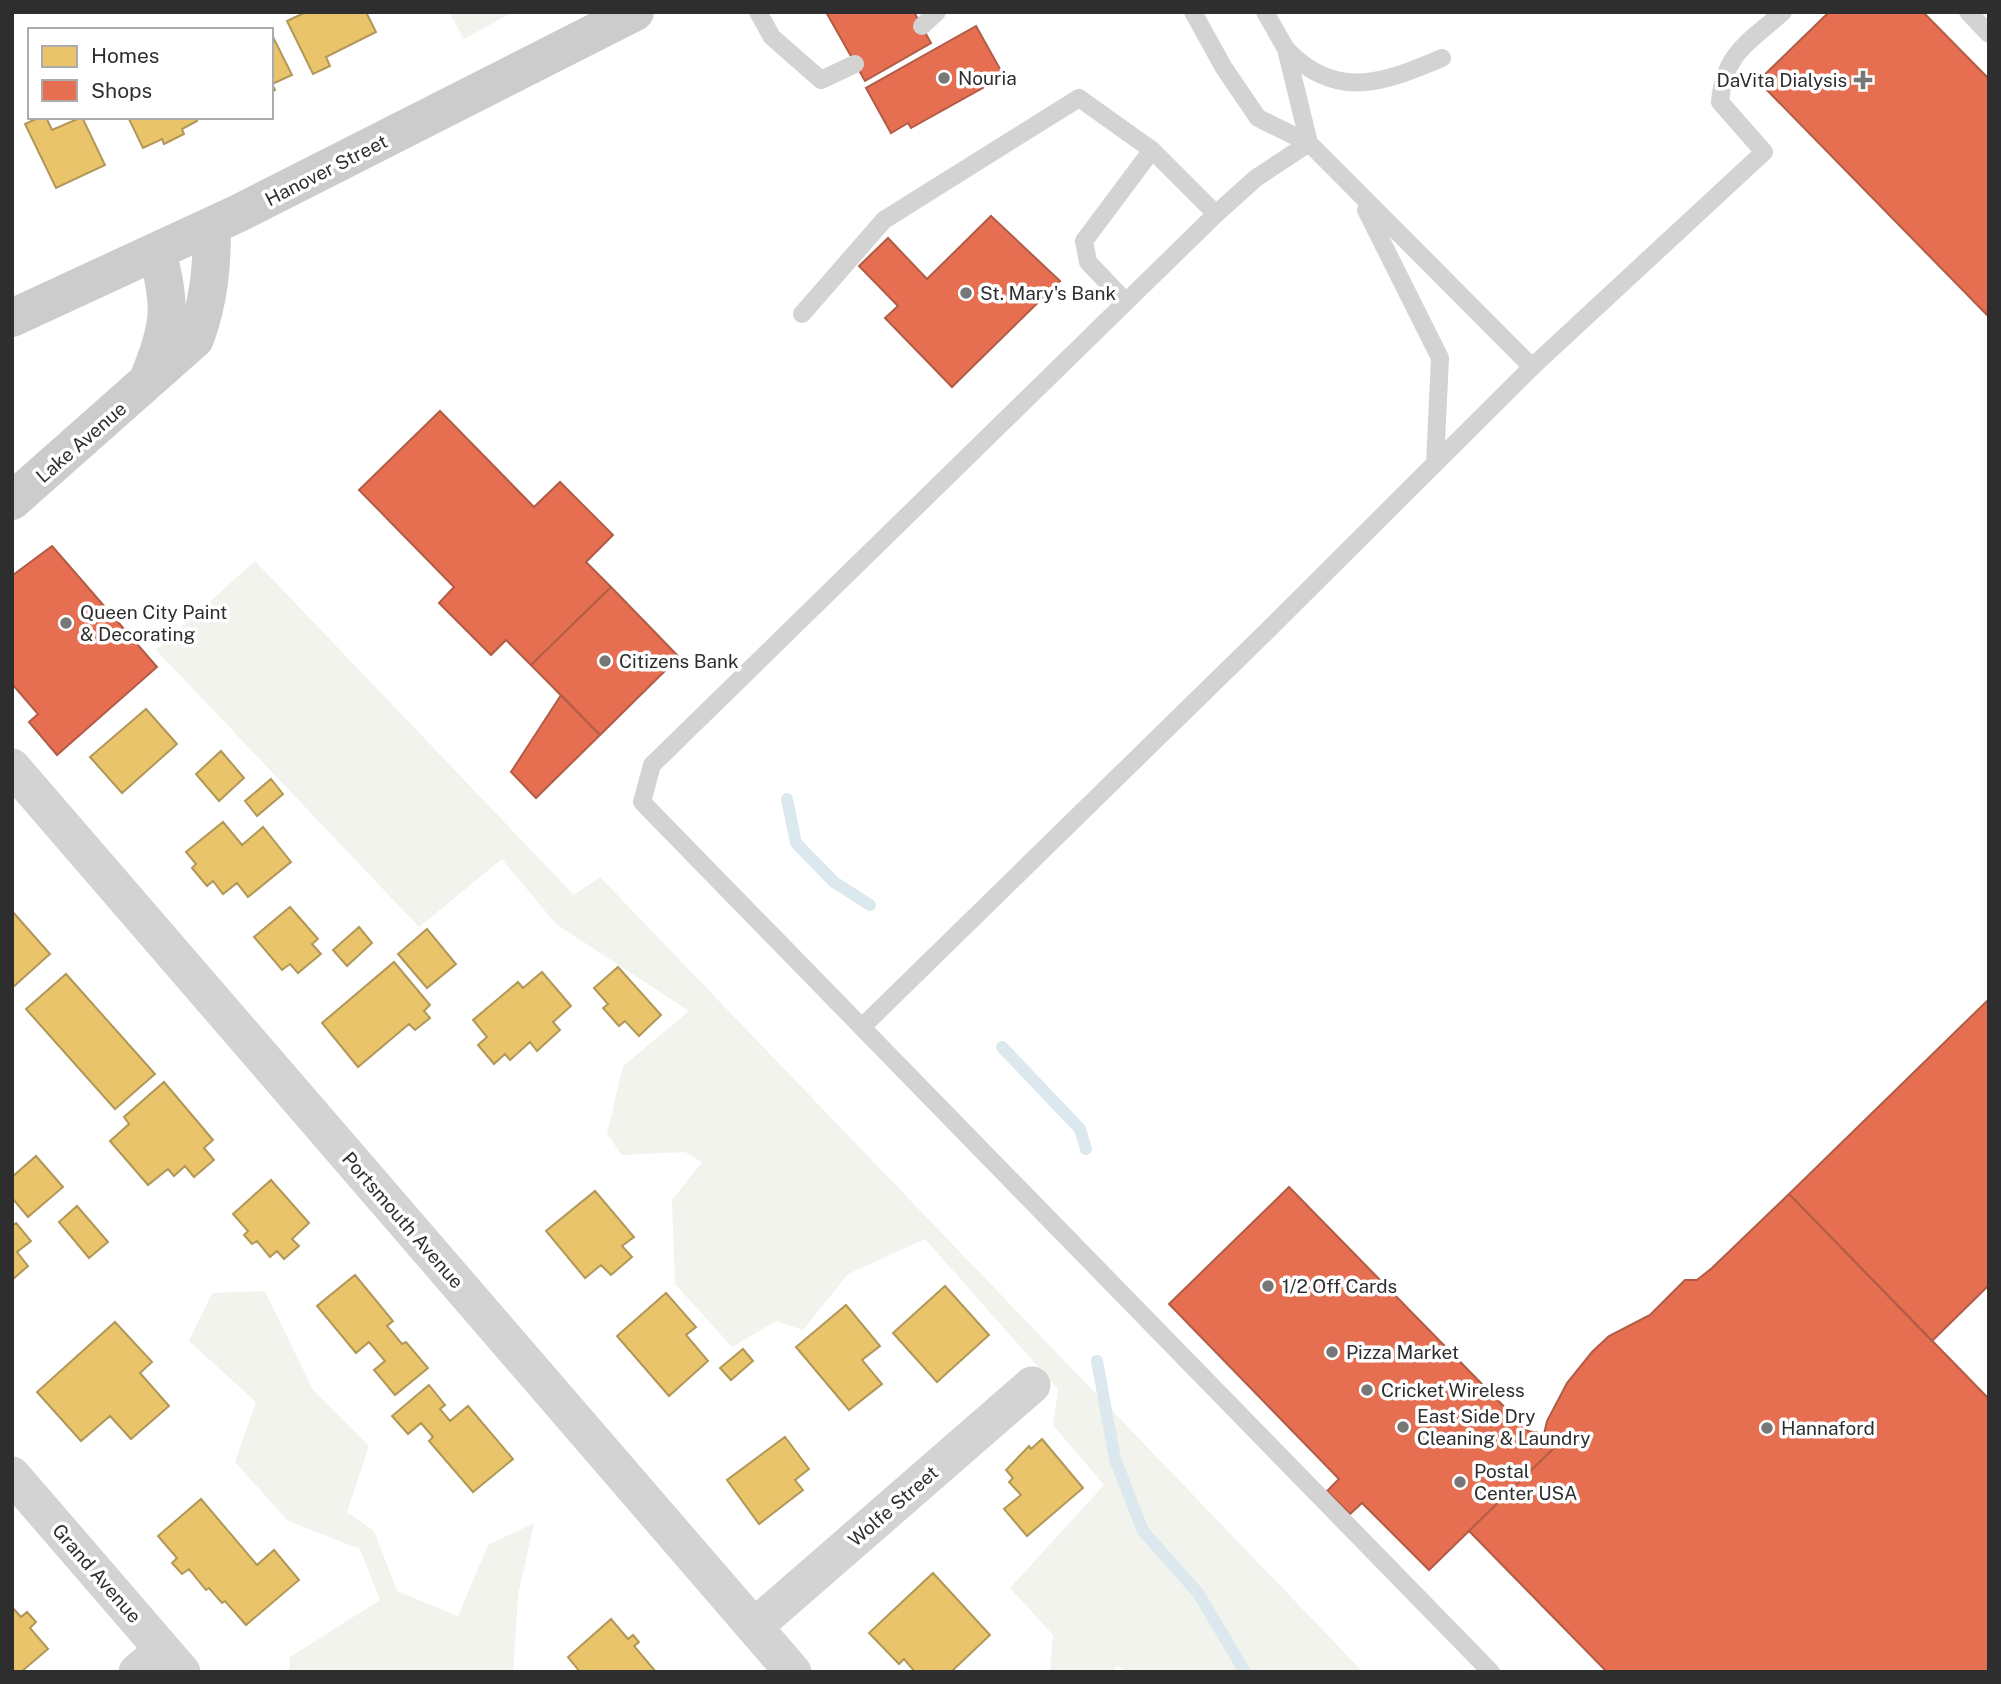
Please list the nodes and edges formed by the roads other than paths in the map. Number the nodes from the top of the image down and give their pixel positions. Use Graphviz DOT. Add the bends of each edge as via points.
graph roads {
  1 [pos="635,12"];
  2 [pos="758,12"];
  3 [pos="937,12"];
  4 [pos="1193,12"];
  5 [pos="1265,12"];
  6 [pos="1783,12"];
  7 [pos="1968,12"];
  8 [pos="922,26"];
  9 [pos="1989,34"];
  10 [pos="1286,49"];
  11 [pos="1442,58"];
  12 [pos="855,64"];
  13 [pos="1309,143"];
  14 [pos="1152,150"];
  15 [pos="1360,198"];
  16 [pos="1216,214"];
  17 [pos="212,226"];
  18 [pos="158,251"];
  19 [pos="1126,302"];
  20 [pos="802,314"];
  21 [pos="12,318"];
  22 [pos="1532,367"];
  23 [pos="147,380"];
  24 [pos="1436,464"];
  25 [pos="12,501"];
  26 [pos="12,767"];
  27 [pos="862,1027"];
  28 [pos="1032,1385"];
  29 [pos="12,1475"];
  30 [pos="754,1627"];
  31 [pos="160,1664"];
  32 [pos="793,1672"];
  33 [pos="1491,1672"];
  1 -- 17 [label="main road, Hanover Street"];
  2 -- 12 [label="lane" via="772,37 821,80"];
  3 -- 8 [label="lane"];
  4 -- 13 [label="lane" via="1258,118"];
  5 -- 10 [label="lane"];
  6 -- 22 [label="lane" via="1734,55 1722,78 1720,102 1764,152"];
  7 -- 9 [label="lane"];
  10 -- 11 [label="lane" via="1301,65 1361,85 1389,80"];
  10 -- 13 [label="lane"];
  13 -- 15 [label="lane"];
  13 -- 16 [label="lane" via="1256,178"];
  14 -- 16 [label="lane"];
  14 -- 19 [label="lane" via="1084,241 1088,262"];
  14 -- 20 [label="lane" via="1079,98 884,220"];
  15 -- 22 [label="lane"];
  15 -- 24 [label="lane" via="1440,358"];
  16 -- 19 [label="lane"];
  17 -- 18 [label="main road, Hanover Street"];
  17 -- 23 [label="main road, Lake Avenue" via="212,278 195,340"];
  18 -- 21 [label="main road, Hanover Street"];
  18 -- 23 [label="main road, Lake Avenue" via="169,310 164,341"];
  19 -- 27 [label="lane" via="652,765 642,802"];
  22 -- 24 [label="lane"];
  23 -- 25 [label="main road, Lake Avenue"];
  24 -- 27 [label="lane"];
  26 -- 30 [label="street, Portsmouth Avenue"];
  27 -- 33 [label="lane"];
  28 -- 30 [label="street, Wolfe Street"];
  29 -- 31 [label="street, Grand Avenue"];
  30 -- 32 [label="street, Portsmouth Avenue"];
}
